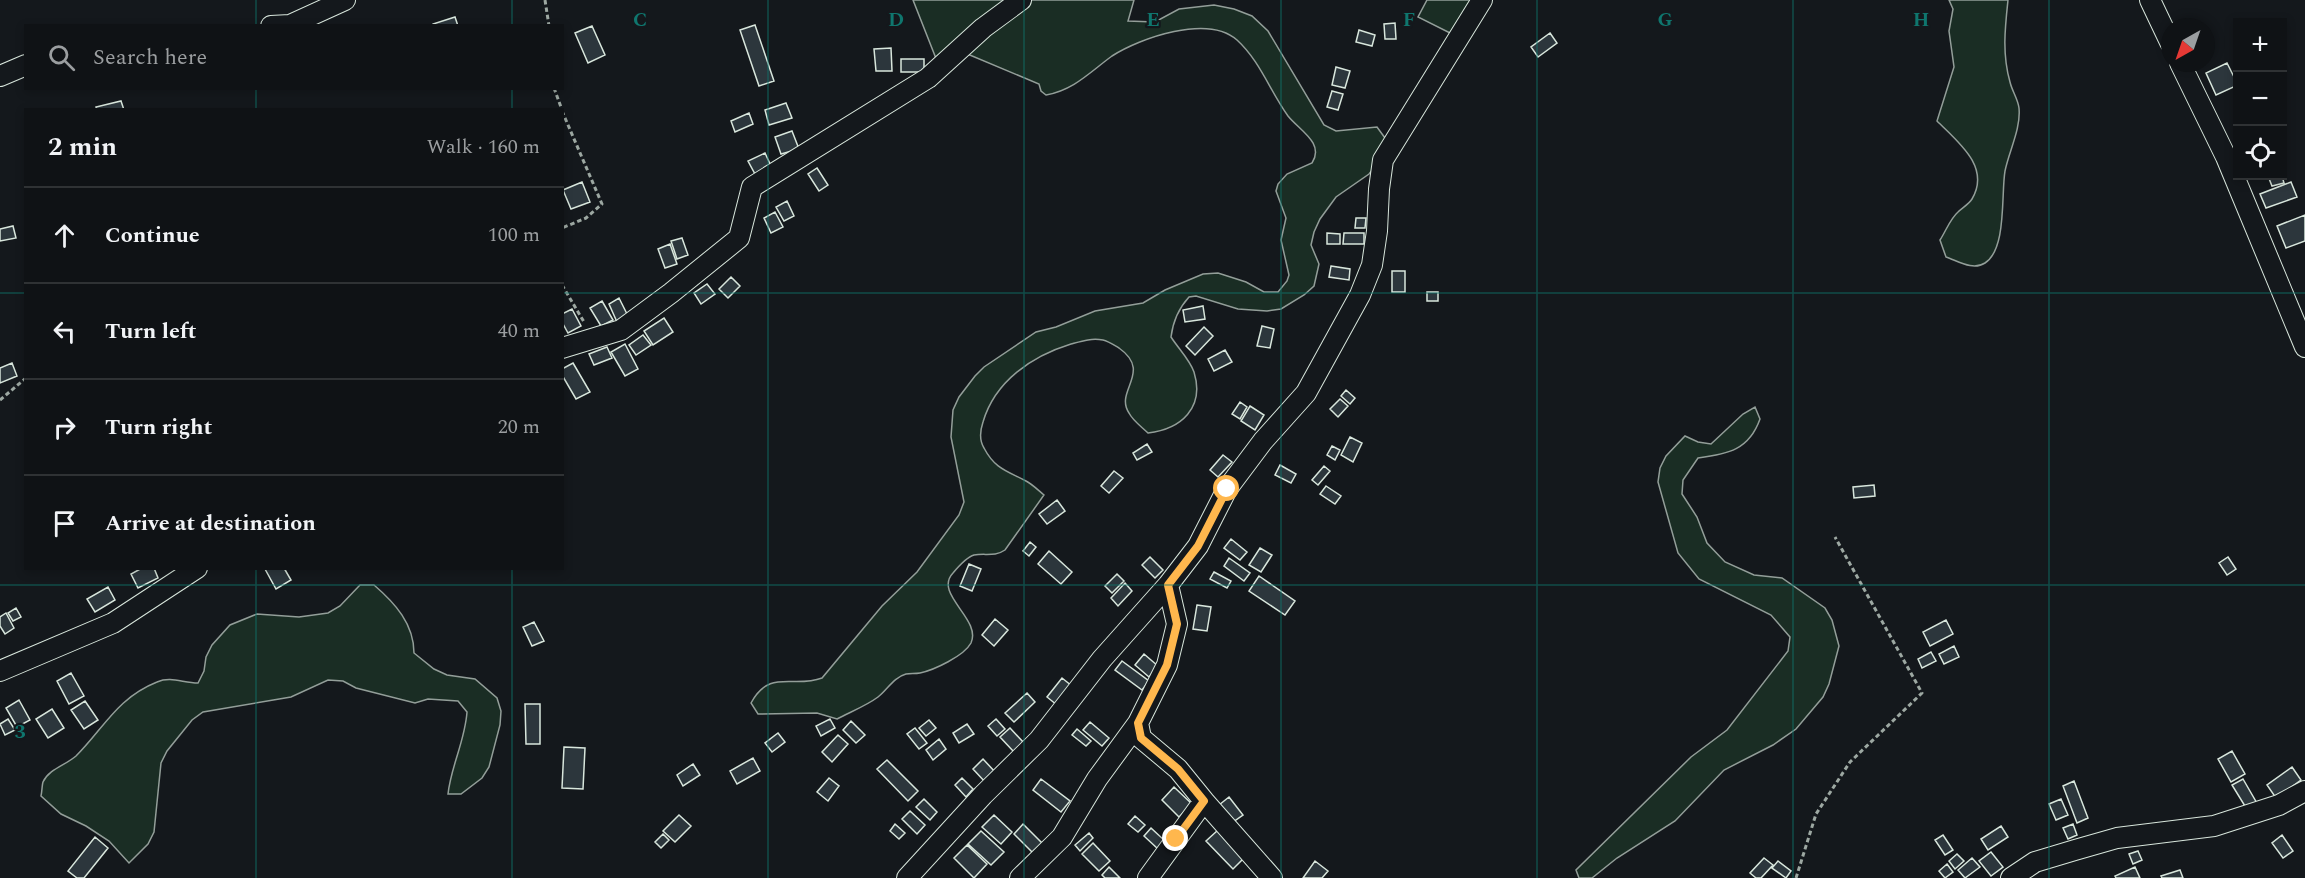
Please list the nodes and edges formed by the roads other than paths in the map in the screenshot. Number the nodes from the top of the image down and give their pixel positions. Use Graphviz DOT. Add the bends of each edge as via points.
graph roads {
  1 [pos="345,0"];
  2 [pos="1021,0"];
  3 [pos="1482,0"];
  4 [pos="2150,0"];
  5 [pos="2161,23"];
  6 [pos="292,24"];
  7 [pos="24,66"];
  8 [pos="2184,72"];
  9 [pos="0,76"];
  10 [pos="564,347"];
  11 [pos="2305,347"];
  12 [pos="194,570"];
  13 [pos="1168,585"];
  14 [pos="0,671"];
  15 [pos="1138,723"];
  16 [pos="2305,791"];
  17 [pos="1204,801"];
  18 [pos="907,878"];
  19 [pos="1020,878"];
  20 [pos="1148,878"];
  21 [pos="1272,878"];
  22 [pos="2011,878"];
  1 -- 6 [label="street"];
  2 -- 10 [label="street" via="982,28 928,78 752,187 739,238 671,293 621,330"];
  3 -- 13 [label="street" via="1383,160 1372,265 1360,295 1306,393 1227,489 1198,546"];
  4 -- 5 [label="street"];
  7 -- 9 [label="street"];
  8 -- 11 [label="street" via="2226,157"];
  12 -- 14 [label="street" via="113,623"];
  13 -- 15 [label="street" via="1177,624 1167,665"];
  13 -- 18 [label="street" via="1102,659 1039,740"];
  15 -- 17 [label="street" via="1141,738 1178,769"];
  15 -- 19 [label="street" via="1097,779 1062,837"];
  16 -- 22 [label="street" via="2279,805 2214,826 2117,838 2075,850 2035,862"];
  17 -- 20 [label="street"];
  17 -- 21 [label="street"];
}
